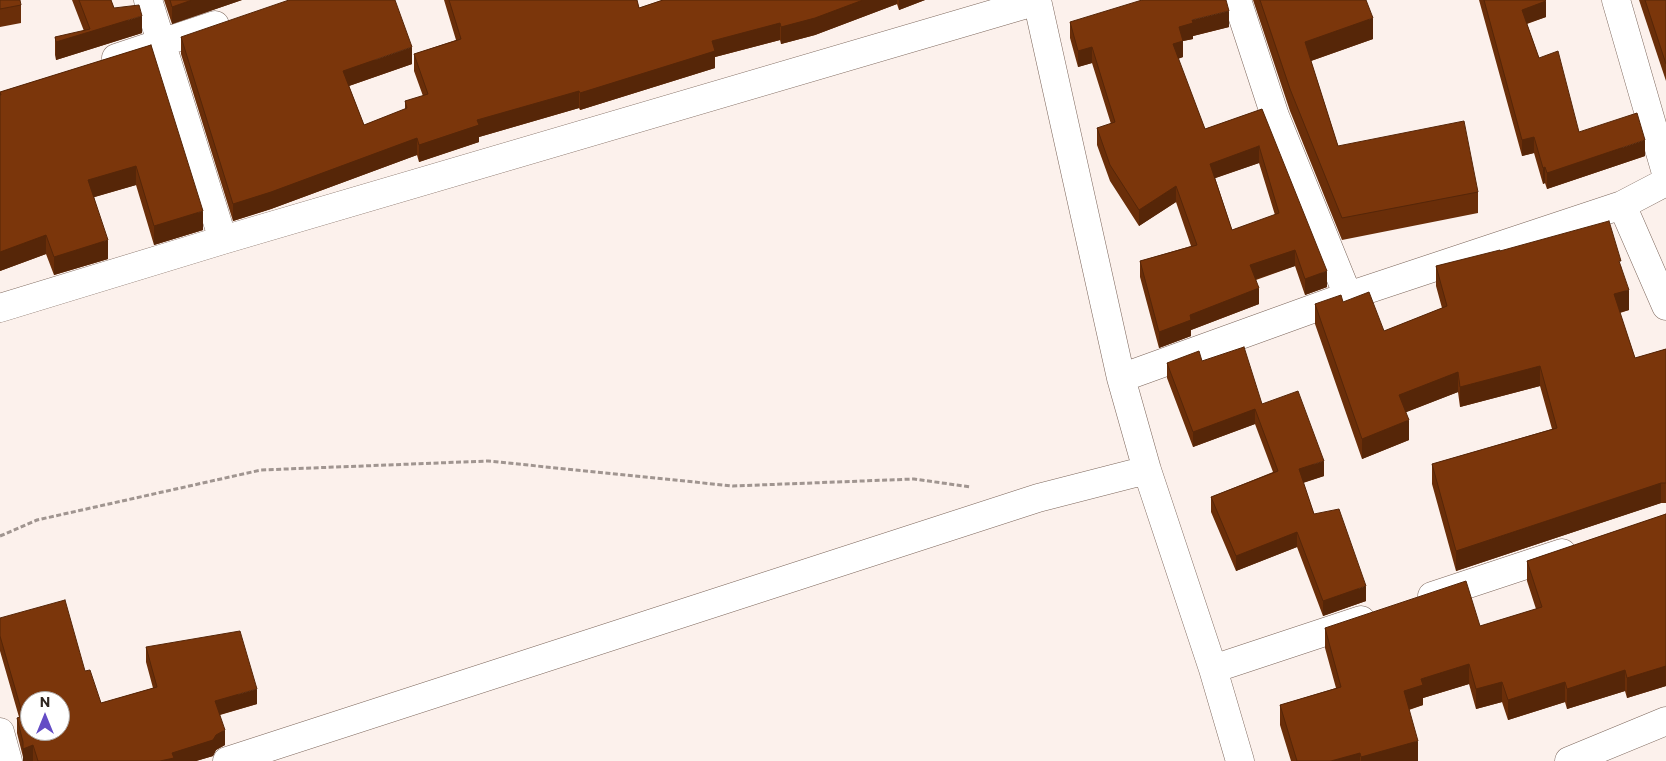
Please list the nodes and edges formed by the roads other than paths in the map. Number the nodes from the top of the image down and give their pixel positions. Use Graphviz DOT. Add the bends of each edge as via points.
graph roads {
  1 [pos="148,0"];
  2 [pos="1037,0"];
  3 [pos="1237,0"];
  4 [pos="1616,0"];
  5 [pos="235,19"];
  6 [pos="161,44"];
  7 [pos="95,64"];
  8 [pos="1666,173"];
  9 [pos="1666,182"];
  10 [pos="1622,205"];
  11 [pos="223,240"];
  12 [pos="1348,296"];
  13 [pos="1666,306"];
  14 [pos="0,308"];
  15 [pos="1121,378"];
  16 [pos="1147,470"];
  17 [pos="1581,546"];
  18 [pos="1411,603"];
  19 [pos="1383,612"];
  20 [pos="1213,669"];
  21 [pos="1666,721"];
  22 [pos="0,732"];
  23 [pos="8,761"];
  24 [pos="227,761"];
  25 [pos="1240,761"];
  26 [pos="1569,761"];
  1 -- 6 [label="street"];
  2 -- 11 [label="street"];
  2 -- 15 [label="street"];
  3 -- 12 [label="street" via="1276,116"];
  4 -- 8 [label="street"];
  5 -- 6 [label="street"];
  6 -- 7 [label="street"];
  6 -- 11 [label="street"];
  9 -- 10 [label="street"];
  10 -- 12 [label="street"];
  10 -- 13 [label="street"];
  11 -- 14 [label="street"];
  12 -- 15 [label="street"];
  15 -- 16 [label="street"];
  16 -- 20 [label="street"];
  16 -- 24 [label="street" via="1038,498"];
  17 -- 18 [label="street"];
  19 -- 20 [label="street"];
  20 -- 25 [label="street"];
  21 -- 26 [label="street"];
  22 -- 23 [label="street"];
}
